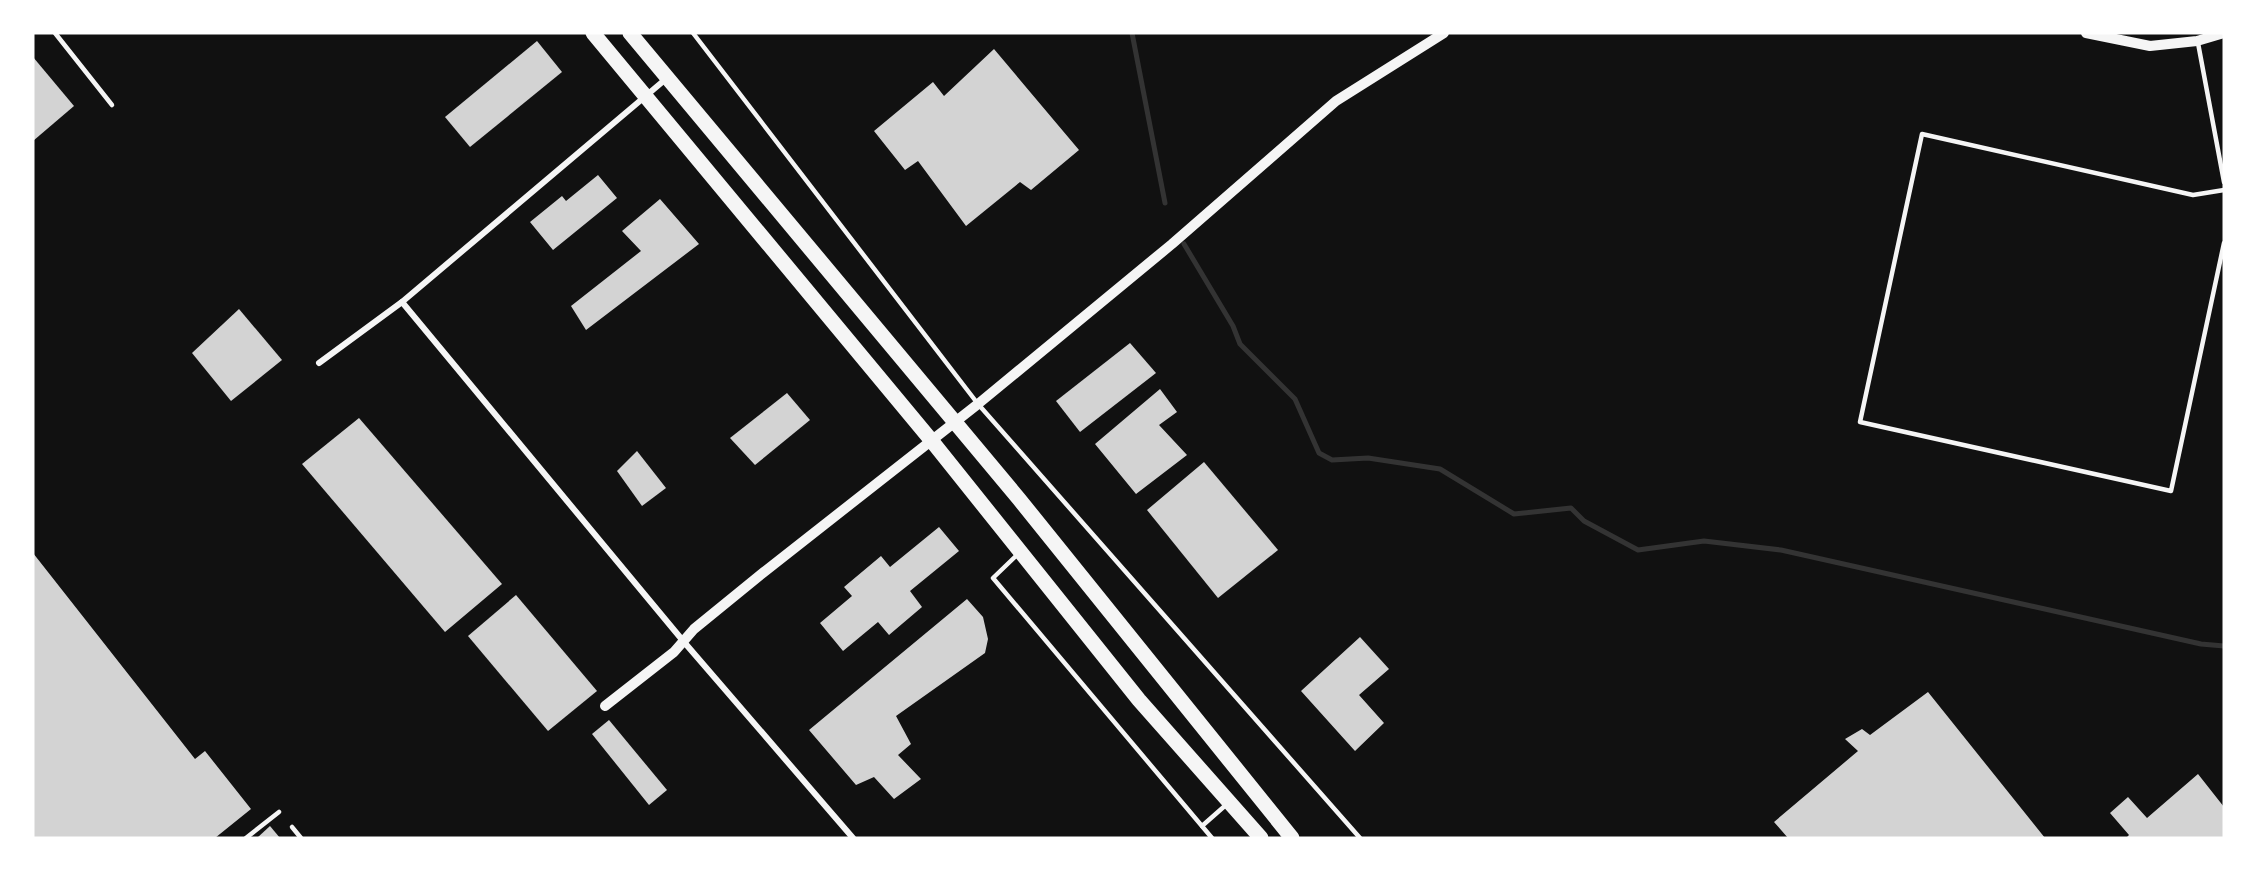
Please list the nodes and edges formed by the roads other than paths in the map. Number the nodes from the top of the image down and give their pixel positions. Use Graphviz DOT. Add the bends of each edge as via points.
graph roads {
  1 [pos="55,33"];
  2 [pos="593,33"];
  3 [pos="630,33"];
  4 [pos="693,33"];
  5 [pos="1444,33"];
  6 [pos="2086,33"];
  7 [pos="2224,33"];
  8 [pos="2197,41"];
  9 [pos="667,77"];
  10 [pos="645,96"];
  11 [pos="112,105"];
  12 [pos="2224,182"];
  13 [pos="2224,190"];
  14 [pos="2224,243"];
  15 [pos="402,302"];
  16 [pos="319,363"];
  17 [pos="978,404"];
  18 [pos="954,422"];
  19 [pos="931,440"];
  20 [pos="1021,551"];
  21 [pos="684,642"];
  22 [pos="605,706"];
  23 [pos="1228,802"];
  24 [pos="279,812"];
  25 [pos="1202,826"];
  26 [pos="292,827"];
  27 [pos="246,838"];
  28 [pos="301,838"];
  29 [pos="853,838"];
  30 [pos="1212,838"];
  31 [pos="1261,838"];
  32 [pos="1292,838"];
  33 [pos="1360,838"];
  1 -- 11 [label="lane"];
  2 -- 10 [label="highway"];
  3 -- 9 [label="highway"];
  4 -- 17 [label="lane"];
  5 -- 17 [label="street" via="1336,100 1172,244"];
  6 -- 8 [label="street" via="2150,46"];
  7 -- 8 [label="street"];
  8 -- 12 [label="lane"];
  9 -- 10 [label="street"];
  9 -- 18 [label="highway"];
  10 -- 15 [label="street"];
  10 -- 19 [label="highway"];
  13 -- 14 [label="lane" via="2193,195 1922,134 1860,422 2171,491"];
  15 -- 16 [label="street"];
  15 -- 21 [label="street"];
  17 -- 18 [label="street"];
  17 -- 33 [label="lane"];
  18 -- 19 [label="street"];
  18 -- 32 [label="highway"];
  19 -- 20 [label="highway"];
  19 -- 21 [label="street" via="755,579 694,629"];
  20 -- 23 [label="highway" via="1139,699"];
  20 -- 25 [label="lane" via="993,578"];
  21 -- 22 [label="street"];
  21 -- 29 [label="street"];
  23 -- 25 [label="lane"];
  23 -- 31 [label="highway"];
  24 -- 27 [label="lane"];
  25 -- 30 [label="lane"];
  26 -- 28 [label="lane"];
}
